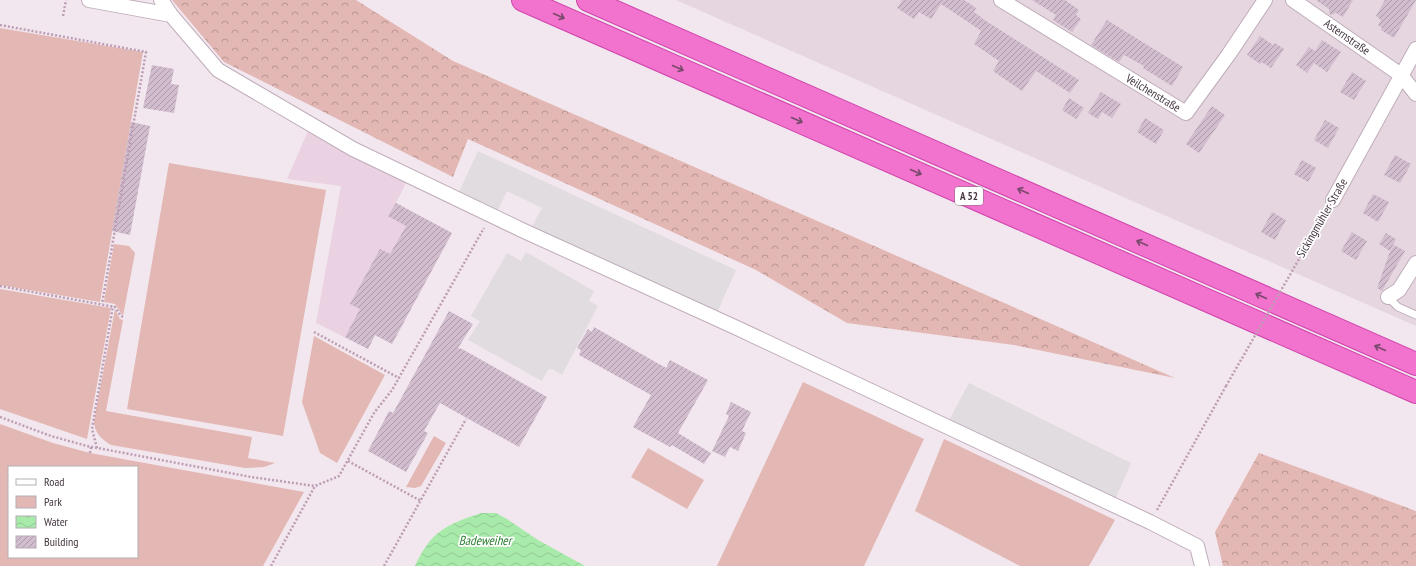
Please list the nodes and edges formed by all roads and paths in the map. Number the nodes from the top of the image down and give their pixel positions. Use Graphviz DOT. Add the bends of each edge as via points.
graph roads {
  1 [pos="66,0"];
  2 [pos="89,0"];
  3 [pos="161,0"];
  4 [pos="523,0"];
  5 [pos="588,0"];
  6 [pos="1001,0"];
  7 [pos="1265,0"];
  8 [pos="1293,0"];
  9 [pos="171,15"];
  10 [pos="63,16"];
  11 [pos="0,25"];
  12 [pos="1416,49"];
  13 [pos="1401,75"];
  14 [pos="1416,94"];
  15 [pos="1333,200"];
  16 [pos="494,217"];
  17 [pos="1416,263"];
  18 [pos="0,286"];
  19 [pos="1388,297"];
  20 [pos="102,304"];
  21 [pos="113,306"];
  22 [pos="1416,315"];
  23 [pos="123,317"];
  24 [pos="314,332"];
  25 [pos="1416,364"];
  26 [pos="399,378"];
  27 [pos="1416,392"];
  28 [pos="0,417"];
  29 [pos="466,419"];
  30 [pos="91,447"];
  31 [pos="97,448"];
  32 [pos="90,453"];
  33 [pos="348,461"];
  34 [pos="315,486"];
  35 [pos="421,501"];
  36 [pos="1150,522"];
  37 [pos="271,566"];
  38 [pos="384,566"];
  39 [pos="1202,566"];
  1 -- 10 [label="path"];
  2 -- 9 [label="street"];
  3 -- 9 [label="street"];
  4 -- 27 [label="highway, A 52, one-way"];
  25 -- 5 [label="highway, A 52, one-way"];
  6 -- 7 [label="street, Veilchenstraße" via="1186,113"];
  8 -- 13 [label="street, Asternstraße"];
  9 -- 16 [label="street" via="218,70 353,149"];
  11 -- 20 [label="path" via="146,52"];
  12 -- 13 [label="street, Sickingmühler Straße"];
  13 -- 14 [label="street, Asternstraße"];
  13 -- 15 [label="street, Sickingmühler Straße"];
  15 -- 36 [label="path, Sickingmühler Straße, bridge"];
  16 -- 26 [label="path" via="481,231"];
  16 -- 36 [label="street"];
  17 -- 19 [label="street" via="1399,290"];
  18 -- 20 [label="path"];
  19 -- 22 [label="lane" via="1398,307"];
  20 -- 21 [label="path"];
  21 -- 23 [label="path"];
  21 -- 31 [label="path" via="92,429"];
  24 -- 26 [label="path"];
  26 -- 33 [label="path" via="374,413"];
  28 -- 30 [label="path" via="51,436"];
  29 -- 35 [label="path"];
  30 -- 31 [label="path"];
  30 -- 32 [label="path"];
  31 -- 34 [label="path" via="251,477"];
  33 -- 34 [label="path" via="339,476"];
  33 -- 35 [label="path"];
  34 -- 37 [label="path"];
  35 -- 38 [label="path"];
  36 -- 39 [label="street" via="1197,546"];
}
